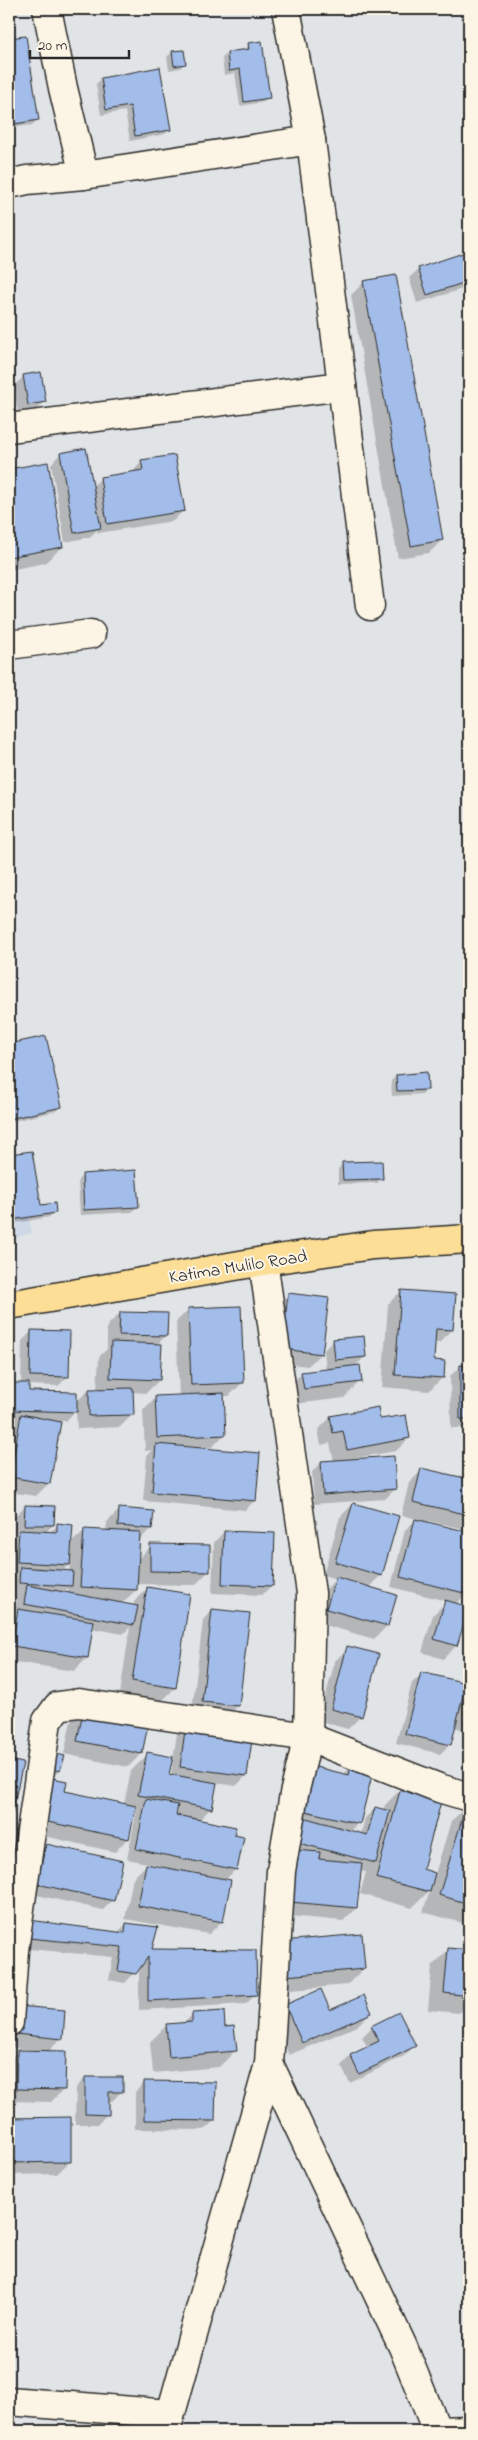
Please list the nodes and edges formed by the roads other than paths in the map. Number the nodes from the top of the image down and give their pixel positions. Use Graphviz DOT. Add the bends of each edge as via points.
graph roads {
  1 [pos="47,9"];
  2 [pos="286,9"];
  3 [pos="311,140"];
  4 [pos="84,175"];
  5 [pos="9,184"];
  6 [pos="342,386"];
  7 [pos="9,428"];
  8 [pos="370,606"];
  9 [pos="91,634"];
  10 [pos="9,646"];
  11 [pos="469,1240"];
  12 [pos="263,1261"];
  13 [pos="9,1306"];
  14 [pos="308,1737"];
  15 [pos="469,1797"];
  16 [pos="11,1950"];
  17 [pos="9,2022"];
  18 [pos="269,2064"];
  19 [pos="9,2401"];
  20 [pos="168,2423"];
  21 [pos="469,2430"];
  22 [pos="437,2431"];
  1 -- 4 [label="street"];
  2 -- 3 [label="street"];
  3 -- 4 [label="street"];
  3 -- 6 [label="street"];
  4 -- 5 [label="street"];
  6 -- 7 [label="street"];
  6 -- 8 [label="street"];
  9 -- 10 [label="street"];
  11 -- 12 [label="main road, Katima Mulilo Road" via="372,1245"];
  12 -- 13 [label="main road, Katima Mulilo Road"];
  12 -- 14 [label="street" via="311,1593"];
  14 -- 15 [label="street"];
  14 -- 16 [label="street" via="79,1703 58,1706 47,1722"];
  14 -- 18 [label="street" via="294,1794 281,1872"];
  16 -- 17 [label="street"];
  18 -- 20 [label="street"];
  18 -- 22 [label="street" via="403,2347"];
  19 -- 20 [label="street"];
  21 -- 22 [label="street"];
}
